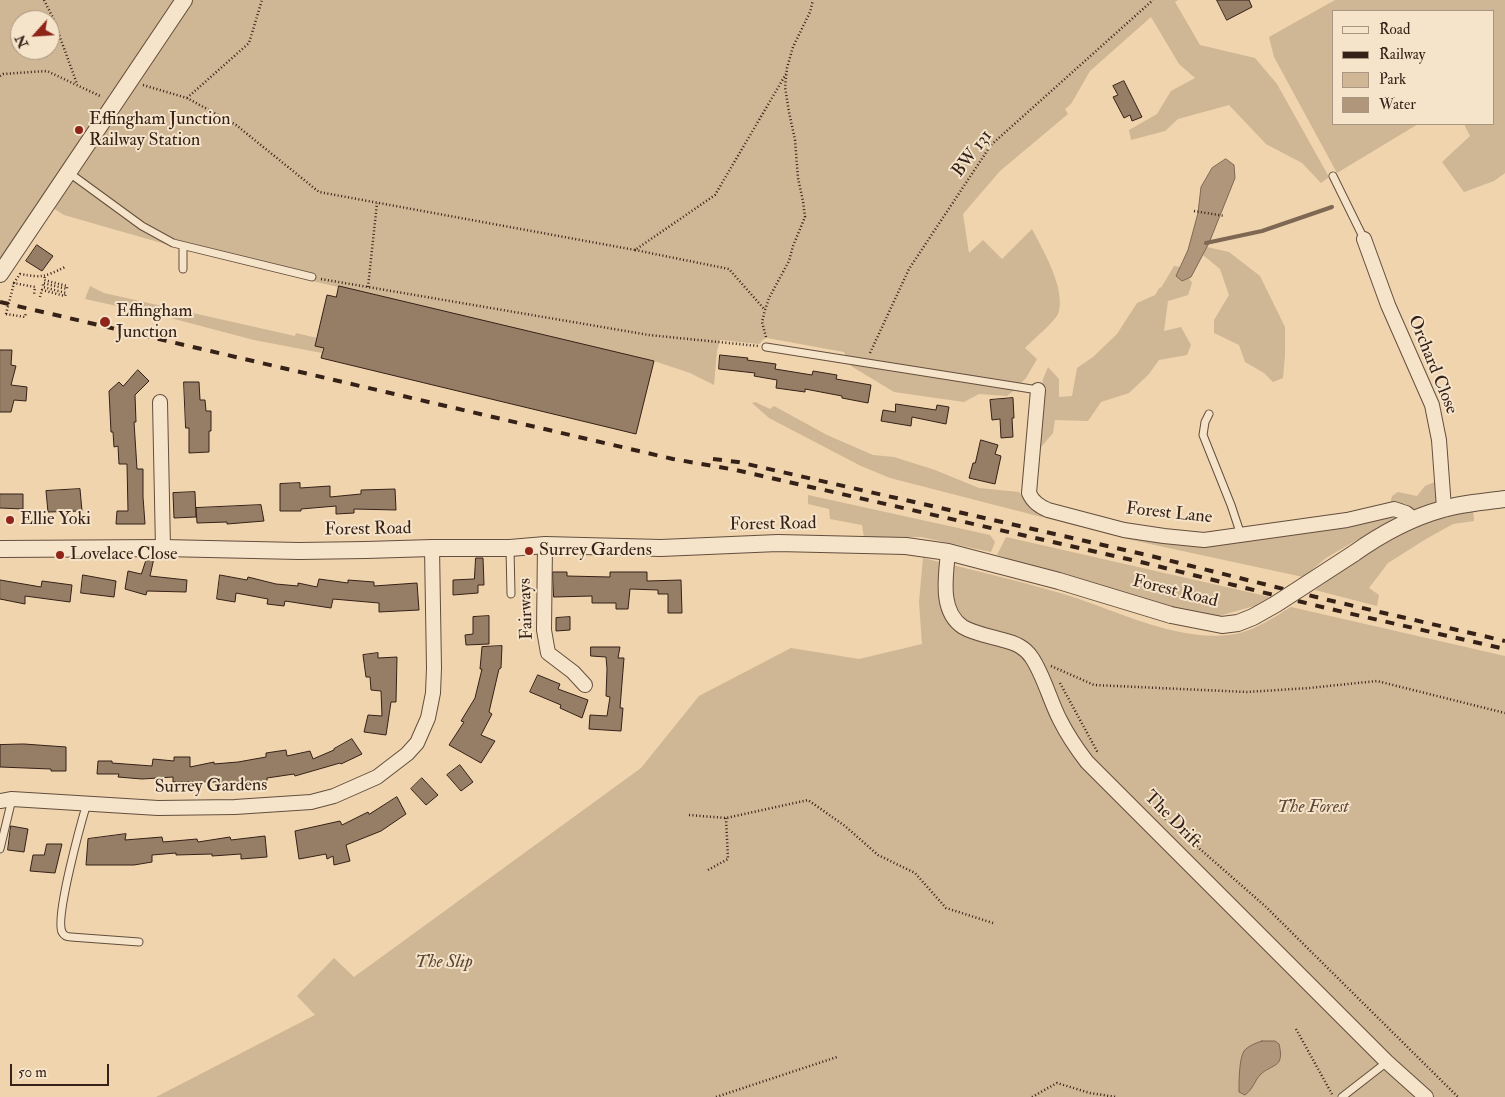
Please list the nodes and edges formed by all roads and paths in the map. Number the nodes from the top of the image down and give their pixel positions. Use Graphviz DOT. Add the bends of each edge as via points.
graph roads {
  1 [pos="44,0"];
  2 [pos="184,0"];
  3 [pos="262,0"];
  4 [pos="813,0"];
  5 [pos="1153,0"];
  6 [pos="786,74"];
  7 [pos="0,76"];
  8 [pos="77,84"];
  9 [pos="140,85"];
  10 [pos="188,98"];
  11 [pos="113,103"];
  12 [pos="68,172"];
  13 [pos="1333,176"];
  14 [pos="377,203"];
  15 [pos="1194,211"];
  16 [pos="1225,216"];
  17 [pos="1364,239"];
  18 [pos="183,246"];
  19 [pos="635,250"];
  20 [pos="65,266"];
  21 [pos="183,269"];
  22 [pos="0,274"];
  23 [pos="45,276"];
  24 [pos="312,277"];
  25 [pos="14,283"];
  26 [pos="368,287"];
  27 [pos="34,295"];
  28 [pos="40,297"];
  29 [pos="764,310"];
  30 [pos="26,313"];
  31 [pos="766,347"];
  32 [pos="866,364"];
  33 [pos="1038,390"];
  34 [pos="160,402"];
  35 [pos="1209,414"];
  36 [pos="1505,499"];
  37 [pos="1444,508"];
  38 [pos="1414,519"];
  39 [pos="1242,536"];
  40 [pos="545,545"];
  41 [pos="162,548"];
  42 [pos="432,548"];
  43 [pos="510,548"];
  44 [pos="0,550"];
  45 [pos="948,552"];
  46 [pos="511,594"];
  47 [pos="1032,657"];
  48 [pos="1051,666"];
  49 [pos="1055,674"];
  50 [pos="1060,682"];
  51 [pos="585,685"];
  52 [pos="1505,713"];
  53 [pos="1100,756"];
  54 [pos="6,800"];
  55 [pos="87,804"];
  56 [pos="1154,808"];
  57 [pos="689,815"];
  58 [pos="726,818"];
  59 [pos="0,849"];
  60 [pos="708,870"];
  61 [pos="993,923"];
  62 [pos="139,942"];
  63 [pos="1296,1029"];
  64 [pos="837,1057"];
  65 [pos="1387,1062"];
  66 [pos="716,1097"];
  67 [pos="1032,1097"];
  68 [pos="1116,1097"];
  69 [pos="1334,1097"];
  70 [pos="1342,1097"];
  71 [pos="1426,1097"];
  72 [pos="1458,1097"];
  1 -- 8 [label="path"];
  2 -- 11 [label="street"];
  3 -- 10 [label="path" via="249,42"];
  4 -- 6 [label="path" via="793,47"];
  5 -- 32 [label="path, BW 131" via="991,145 909,269"];
  6 -- 19 [label="path" via="715,195"];
  6 -- 29 [label="path" via="788,112 796,140 804,217 789,261"];
  7 -- 8 [label="path" via="47,71"];
  8 -- 11 [label="path"];
  9 -- 10 [label="path"];
  10 -- 14 [label="path" via="236,125 319,192"];
  11 -- 12 [label="street"];
  12 -- 18 [label="lane" via="142,226"];
  12 -- 22 [label="street"];
  13 -- 17 [label="lane"];
  14 -- 19 [label="path"];
  14 -- 26 [label="path"];
  15 -- 16 [label="path"];
  17 -- 37 [label="street, Orchard Close" via="1388,305 1432,405 1439,440"];
  18 -- 21 [label="lane"];
  18 -- 24 [label="lane"];
  19 -- 29 [label="path" via="729,269"];
  20 -- 23 [label="path"];
  23 -- 25 [label="path" via="20,274"];
  23 -- 28 [label="path" via="44,280 67,286 66,290 43,283 43,287 66,293 65,296 42,290"];
  24 -- 26 [label="path"];
  25 -- 27 [label="path" via="35,287"];
  25 -- 30 [label="path, bridge" via="6,314 25,317"];
  26 -- 31 [label="path" via="649,335"];
  29 -- 31 [label="path" via="762,322"];
  31 -- 32 [label="lane"];
  32 -- 33 [label="lane"];
  33 -- 39 [label="street, Forest Lane" via="1029,493 1039,506 1124,530 1164,536 1204,540"];
  34 -- 41 [label="street"];
  35 -- 39 [label="lane" via="1203,435"];
  36 -- 37 [label="street, Forest Road"];
  37 -- 38 [label="street, Forest Road"];
  38 -- 39 [label="street, Forest Lane" via="1406,512 1394,509 1348,520"];
  38 -- 45 [label="street, Forest Road, bridge" via="1377,537 1253,617 1222,625 1171,615"];
  40 -- 43 [label="street, Forest Road"];
  40 -- 45 [label="street, Forest Road" via="661,548 778,543 906,546"];
  40 -- 51 [label="street, Fairways" via="544,630 548,653"];
  41 -- 42 [label="street, Forest Road" via="299,551"];
  41 -- 44 [label="street, Forest Road"];
  42 -- 43 [label="street, Forest Road"];
  42 -- 55 [label="street, Surrey Gardens" via="433,693 428,718 417,743 396,764 356,788 311,802 158,808"];
  43 -- 46 [label="lane"];
  45 -- 47 [label="street" via="946,588 952,615 963,626 1018,645"];
  47 -- 48 [label="path"];
  47 -- 65 [label="street, The Drift" via="1060,720 1088,762"];
  48 -- 49 [label="path"];
  48 -- 52 [label="path" via="1094,685 1247,692 1377,681"];
  50 -- 53 [label="path"];
  54 -- 55 [label="street, Surrey Gardens"];
  54 -- 59 [label="lane"];
  55 -- 62 [label="lane" via="72,856 62,910 62,932 71,938"];
  56 -- 72 [label="path" via="1265,906"];
  57 -- 58 [label="path"];
  58 -- 60 [label="path" via="728,859"];
  58 -- 61 [label="path" via="808,800 878,855 916,873 946,908"];
  63 -- 69 [label="path"];
  64 -- 66 [label="path"];
  65 -- 70 [label="lane"];
  65 -- 71 [label="street, The Drift"];
  67 -- 68 [label="path" via="1056,1082"];
}
